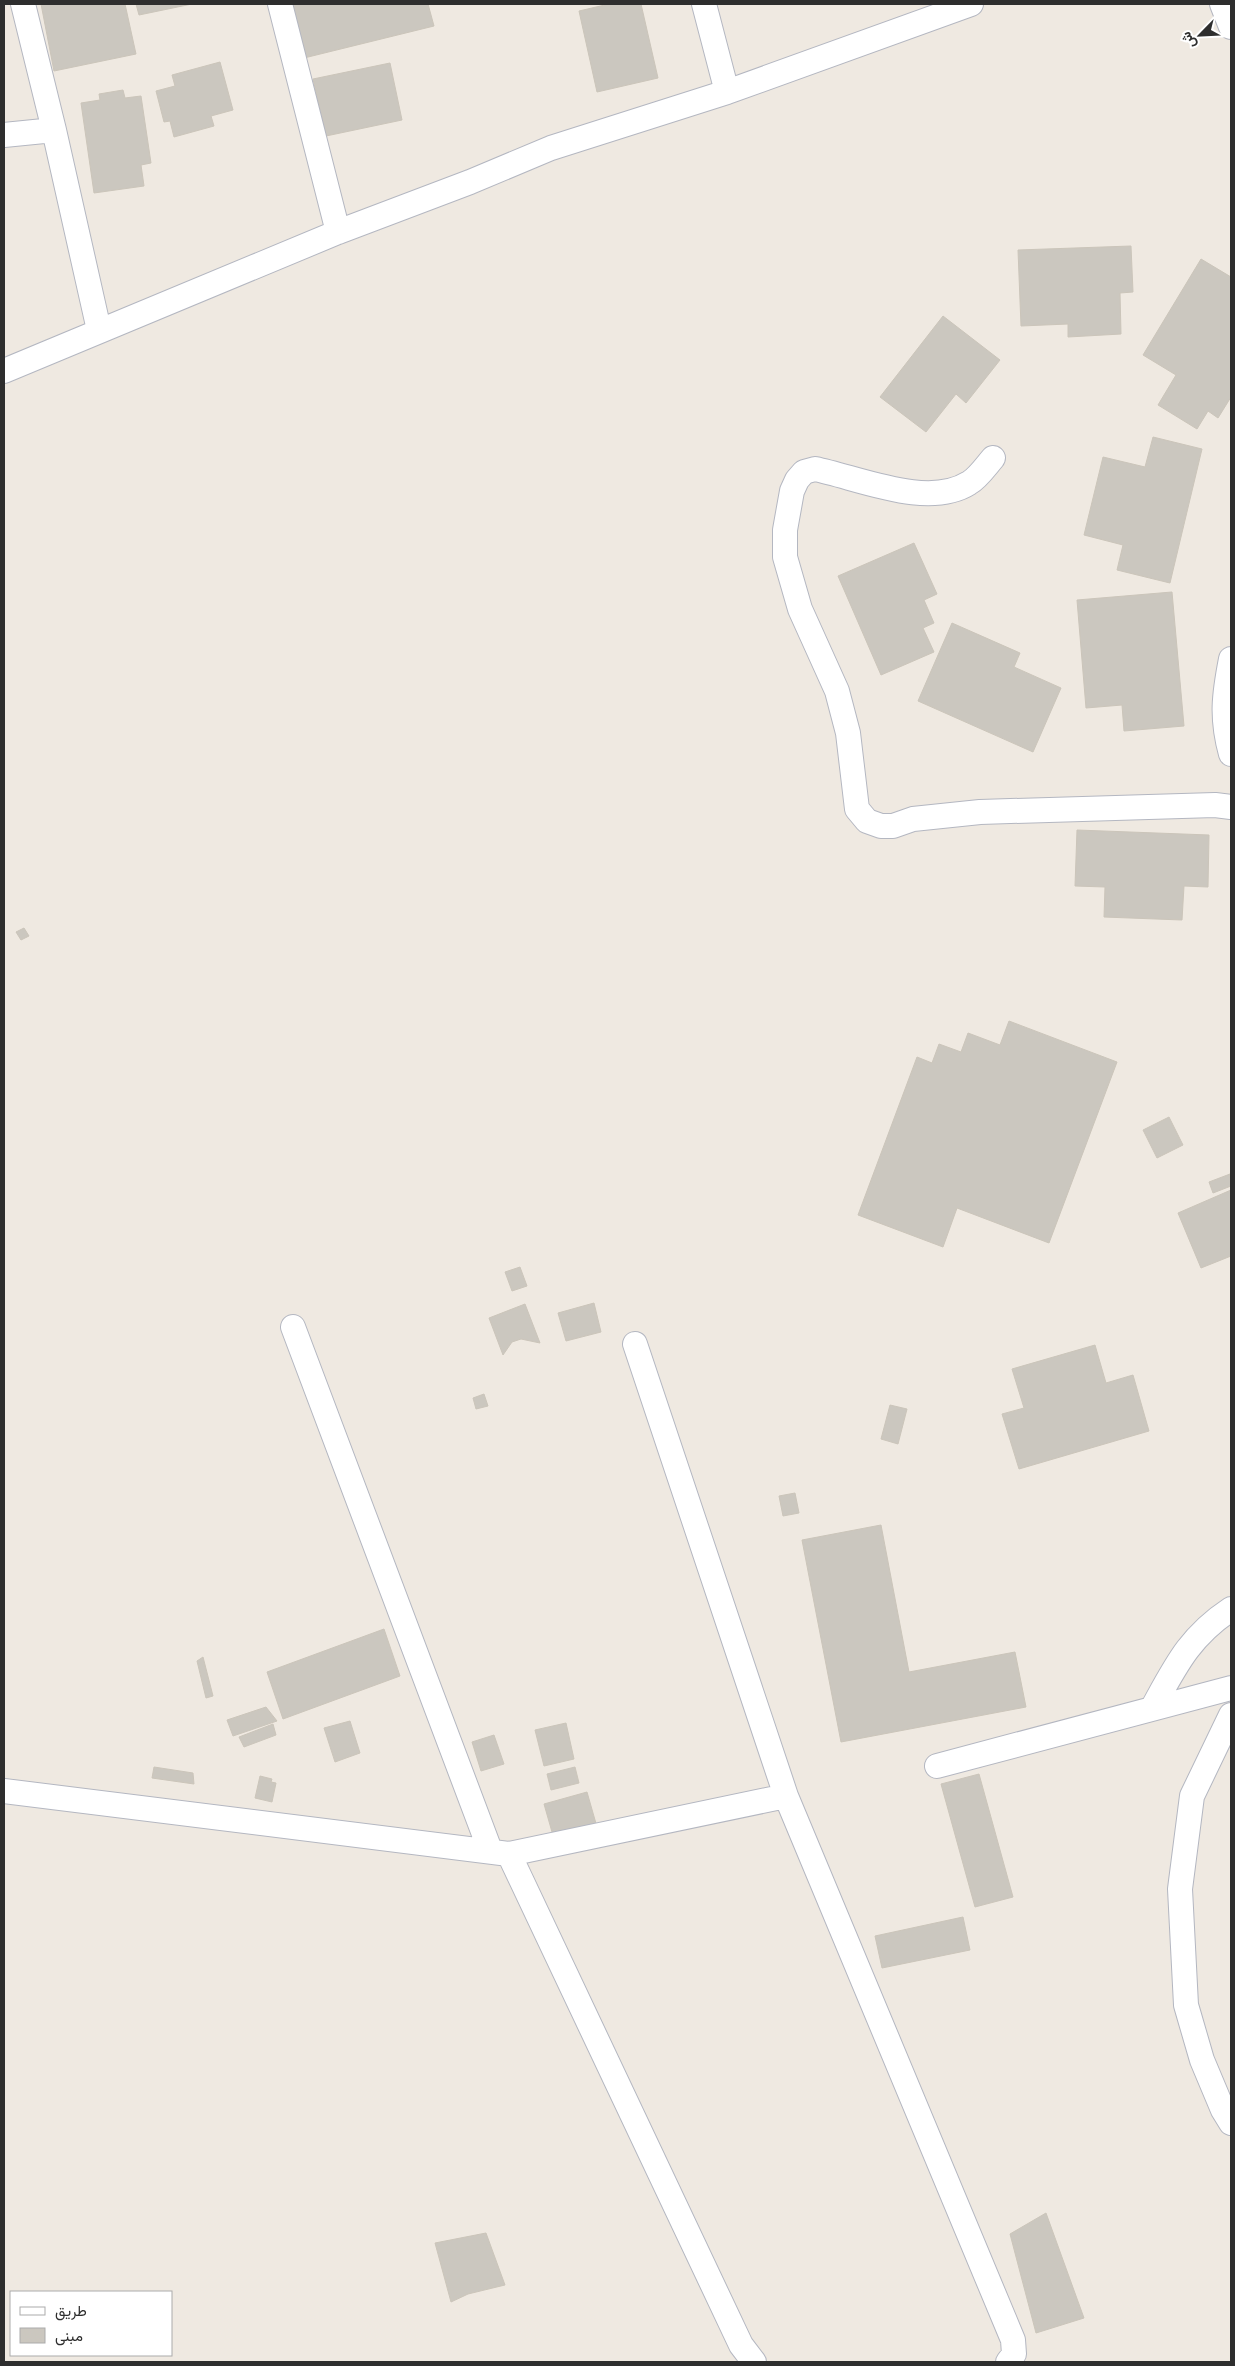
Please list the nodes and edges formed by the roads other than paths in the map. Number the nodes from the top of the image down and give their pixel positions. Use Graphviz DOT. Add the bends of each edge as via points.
graph roads {
  1 [pos="23,4"];
  2 [pos="280,4"];
  3 [pos="704,4"];
  4 [pos="971,4"];
  5 [pos="1222,4"];
  6 [pos="1231,27"];
  7 [pos="727,92"];
  8 [pos="54,130"];
  9 [pos="4,135"];
  10 [pos="338,232"];
  11 [pos="99,330"];
  12 [pos="4,372"];
  13 [pos="993,458"];
  14 [pos="1231,659"];
  15 [pos="1231,754"];
  16 [pos="1231,807"];
  17 [pos="293,1327"];
  18 [pos="635,1344"];
  19 [pos="1231,1609"];
  20 [pos="1231,1688"];
  21 [pos="1153,1707"];
  22 [pos="1231,1715"];
  23 [pos="937,1766"];
  24 [pos="4,1791"];
  25 [pos="786,1796"];
  26 [pos="500,1852"];
  27 [pos="1231,2122"];
  28 [pos="754,2362"];
  29 [pos="1008,2362"];
  1 -- 8 [label="street"];
  2 -- 10 [label="street"];
  3 -- 7 [label="street"];
  4 -- 7 [label="street"];
  5 -- 6 [label="street"];
  7 -- 10 [label="street" via="551,148"];
  8 -- 9 [label="street"];
  8 -- 11 [label="street"];
  10 -- 11 [label="street"];
  11 -- 12 [label="street"];
  13 -- 16 [label="street" via="969,483 944,492 911,493 815,469 804,472 792,491 785,530 785,557 800,609 837,691 848,733 857,809 867,821 892,826 913,819 980,812"];
  14 -- 15 [label="street" via="1224,695 1225,731"];
  17 -- 26 [label="street"];
  18 -- 25 [label="street"];
  19 -- 21 [label="street" via="1204,1628"];
  20 -- 21 [label="street"];
  21 -- 23 [label="street"];
  22 -- 27 [label="street" via="1192,1796 1180,1889 1186,2005 1202,2060"];
  24 -- 26 [label="street"];
  25 -- 26 [label="street"];
  25 -- 29 [label="street" via="1013,2340 1014,2354"];
  26 -- 28 [label="street" via="741,2345"];
}
